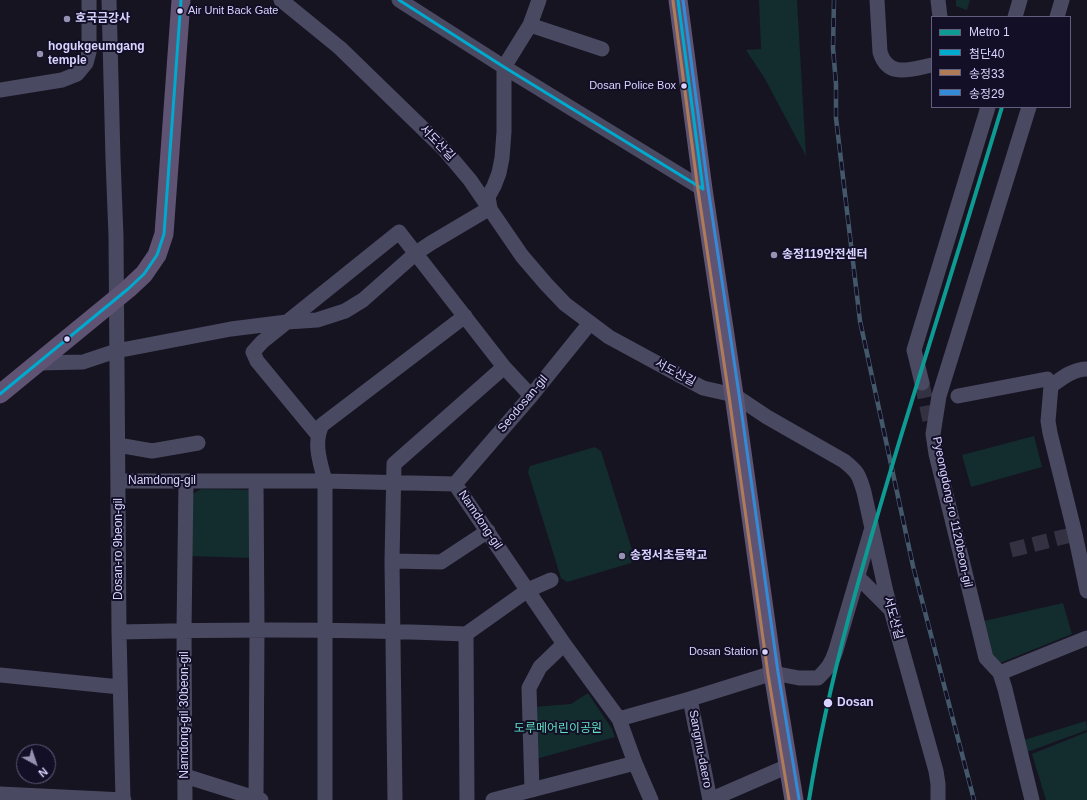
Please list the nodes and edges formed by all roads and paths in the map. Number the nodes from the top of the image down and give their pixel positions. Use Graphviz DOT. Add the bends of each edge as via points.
graph roads {
  1 [pos="89,0"];
  2 [pos="109,0"];
  3 [pos="181,0"];
  4 [pos="281,0"];
  5 [pos="399,0"];
  6 [pos="539,0"];
  7 [pos="877,0"];
  8 [pos="938,0"];
  9 [pos="1020,0"];
  10 [pos="1062,0"];
  11 [pos="675,3"];
  12 [pos="940,16"];
  13 [pos="1015,16"];
  14 [pos="1057,16"];
  15 [pos="530,25"];
  16 [pos="602,49"];
  17 [pos="931,65"];
  18 [pos="504,67"];
  19 [pos="0,90"];
  20 [pos="988,108"];
  21 [pos="1029,108"];
  22 [pos="703,189"];
  23 [pos="490,208"];
  24 [pos="416,253"];
  25 [pos="116,299"];
  26 [pos="465,316"];
  27 [pos="287,322"];
  28 [pos="590,323"];
  29 [pos="116,351"];
  30 [pos="38,363"];
  31 [pos="504,367"];
  32 [pos="1087,369"];
  33 [pos="922,383"];
  34 [pos="1051,386"];
  35 [pos="0,394"];
  36 [pos="734,395"];
  37 [pos="531,396"];
  38 [pos="958,396"];
  39 [pos="318,435"];
  40 [pos="198,443"];
  41 [pos="118,445"];
  42 [pos="119,481"];
  43 [pos="186,481"];
  44 [pos="256,481"];
  45 [pos="325,481"];
  46 [pos="393,483"];
  47 [pos="455,484"];
  48 [pos="871,530"];
  49 [pos="488,531"];
  50 [pos="1081,533"];
  51 [pos="392,561"];
  52 [pos="858,577"];
  53 [pos="550,580"];
  54 [pos="528,590"];
  55 [pos="1087,591"];
  56 [pos="890,610"];
  57 [pos="184,630"];
  58 [pos="257,630"];
  59 [pos="326,630"];
  60 [pos="392,631"];
  61 [pos="119,632"];
  62 [pos="466,634"];
  63 [pos="1087,638"];
  64 [pos="564,644"];
  65 [pos="773,673"];
  66 [pos="1000,673"];
  67 [pos="0,675"];
  68 [pos="120,688"];
  69 [pos="690,699"];
  70 [pos="620,719"];
  71 [pos="635,763"];
  72 [pos="788,766"];
  73 [pos="185,776"];
  74 [pos="532,790"];
  75 [pos="0,794"];
  76 [pos="68,799"];
  77 [pos="259,799"];
  78 [pos="124,800"];
  79 [pos="185,800"];
  80 [pos="325,800"];
  81 [pos="395,800"];
  82 [pos="467,800"];
  83 [pos="493,800"];
  84 [pos="651,800"];
  85 [pos="710,800"];
  86 [pos="794,800"];
  87 [pos="938,800"];
  88 [pos="1032,800"];
  1 -- 19 [label="street" via="89,52 86,64 77,74 62,80"];
  2 -- 25 [label="street, Dosan-ro 9beon-gil"];
  3 -- 25 [label="main road" via="164,234 157,255 144,274"];
  4 -- 23 [label="street, 서도산길" via="340,48 443,148"];
  5 -- 18 [label="street"];
  6 -- 15 [label="street"];
  7 -- 17 [label="street" via="880,52 886,65 895,70"];
  8 -- 12 [label="street"];
  9 -- 13 [label="street"];
  10 -- 14 [label="street"];
  11 -- 22 [label="main road"];
  15 -- 16 [label="street"];
  15 -- 18 [label="street"];
  18 -- 22 [label="street"];
  18 -- 23 [label="street" via="504,132 499,173 488,197"];
  20 -- 33 [label="street" via="914,350"];
  21 -- 66 [label="street, Pyeongdong-ro 1120beon-gil" via="939,396 932,430 986,658"];
  22 -- 36 [label="main road"];
  23 -- 24 [label="street"];
  23 -- 28 [label="street, 서도산길" via="522,256 541,278 565,304"];
  24 -- 26 [label="street"];
  24 -- 27 [label="street" via="363,300 345,311 317,320"];
  24 -- 27 [label="street" via="399,232"];
  25 -- 29 [label="street, Dosan-ro 9beon-gil"];
  25 -- 30 [label="main road"];
  26 -- 31 [label="street"];
  26 -- 39 [label="street" via="322,425"];
  27 -- 29 [label="street" via="231,329"];
  27 -- 39 [label="street" via="253,352"];
  28 -- 36 [label="street, 서도산길" via="609,337 703,388"];
  28 -- 37 [label="street, Seodosan-gil"];
  29 -- 30 [label="street" via="83,362"];
  29 -- 41 [label="street, Dosan-ro 9beon-gil"];
  30 -- 35 [label="main road"];
  31 -- 37 [label="street"];
  31 -- 46 [label="street" via="394,464"];
  32 -- 34 [label="street" via="1079,369 1063,376"];
  34 -- 38 [label="street" via="1047,379"];
  34 -- 50 [label="street" via="1049,424 1053,450"];
  36 -- 48 [label="street, 서도산길" via="844,461 854,470 862,486"];
  36 -- 65 [label="main road"];
  37 -- 47 [label="street, Seodosan-gil"];
  39 -- 45 [label="street" via="318,454"];
  40 -- 41 [label="street" via="152,451"];
  41 -- 42 [label="street, Dosan-ro 9beon-gil"];
  42 -- 43 [label="street, Namdong-gil"];
  42 -- 61 [label="street, Dosan-ro 9beon-gil"];
  43 -- 44 [label="street, Namdong-gil"];
  43 -- 57 [label="street, Namdong-gil 30beon-gil"];
  44 -- 45 [label="street, Namdong-gil"];
  44 -- 58 [label="street"];
  45 -- 46 [label="street, Namdong-gil"];
  45 -- 59 [label="street"];
  46 -- 47 [label="street, Namdong-gil"];
  46 -- 51 [label="street"];
  47 -- 49 [label="street, Namdong-gil"];
  48 -- 52 [label="street"];
  48 -- 56 [label="street, 서도산길"];
  49 -- 51 [label="street" via="441,562"];
  49 -- 54 [label="street, Namdong-gil"];
  50 -- 55 [label="street"];
  51 -- 60 [label="street"];
  52 -- 56 [label="street"];
  52 -- 65 [label="street" via="836,650 826,671 818,678 798,678"];
  53 -- 54 [label="street"];
  54 -- 62 [label="street"];
  54 -- 64 [label="street, Namdong-gil"];
  56 -- 87 [label="street, 서도산길" via="936,771"];
  57 -- 58 [label="street"];
  57 -- 61 [label="street"];
  57 -- 73 [label="street, Namdong-gil 30beon-gil"];
  58 -- 59 [label="street"];
  58 -- 77 [label="street"];
  59 -- 60 [label="street"];
  59 -- 80 [label="street"];
  60 -- 62 [label="street"];
  60 -- 81 [label="street"];
  61 -- 68 [label="street, Dosan-ro 9beon-gil"];
  62 -- 82 [label="street"];
  63 -- 66 [label="street"];
  64 -- 70 [label="street, Namdong-gil"];
  64 -- 74 [label="street" via="540,667 529,688"];
  65 -- 69 [label="street, Sangmu-daero"];
  65 -- 72 [label="main road"];
  66 -- 88 [label="street, Pyeongdong-ro 1120beon-gil"];
  67 -- 68 [label="street"];
  68 -- 78 [label="street, Dosan-ro 9beon-gil"];
  69 -- 70 [label="street, Sangmu-daero"];
  69 -- 85 [label="street, Sangmu-daero"];
  70 -- 71 [label="street, Namdong-gil"];
  71 -- 74 [label="street"];
  71 -- 84 [label="street, Namdong-gil"];
  72 -- 85 [label="street, Sangmu-daero"];
  72 -- 86 [label="main road"];
  73 -- 77 [label="street"];
  73 -- 79 [label="street, Namdong-gil 30beon-gil"];
  74 -- 83 [label="street"];
  75 -- 76 [label="street"];
  76 -- 78 [label="street"];
}
